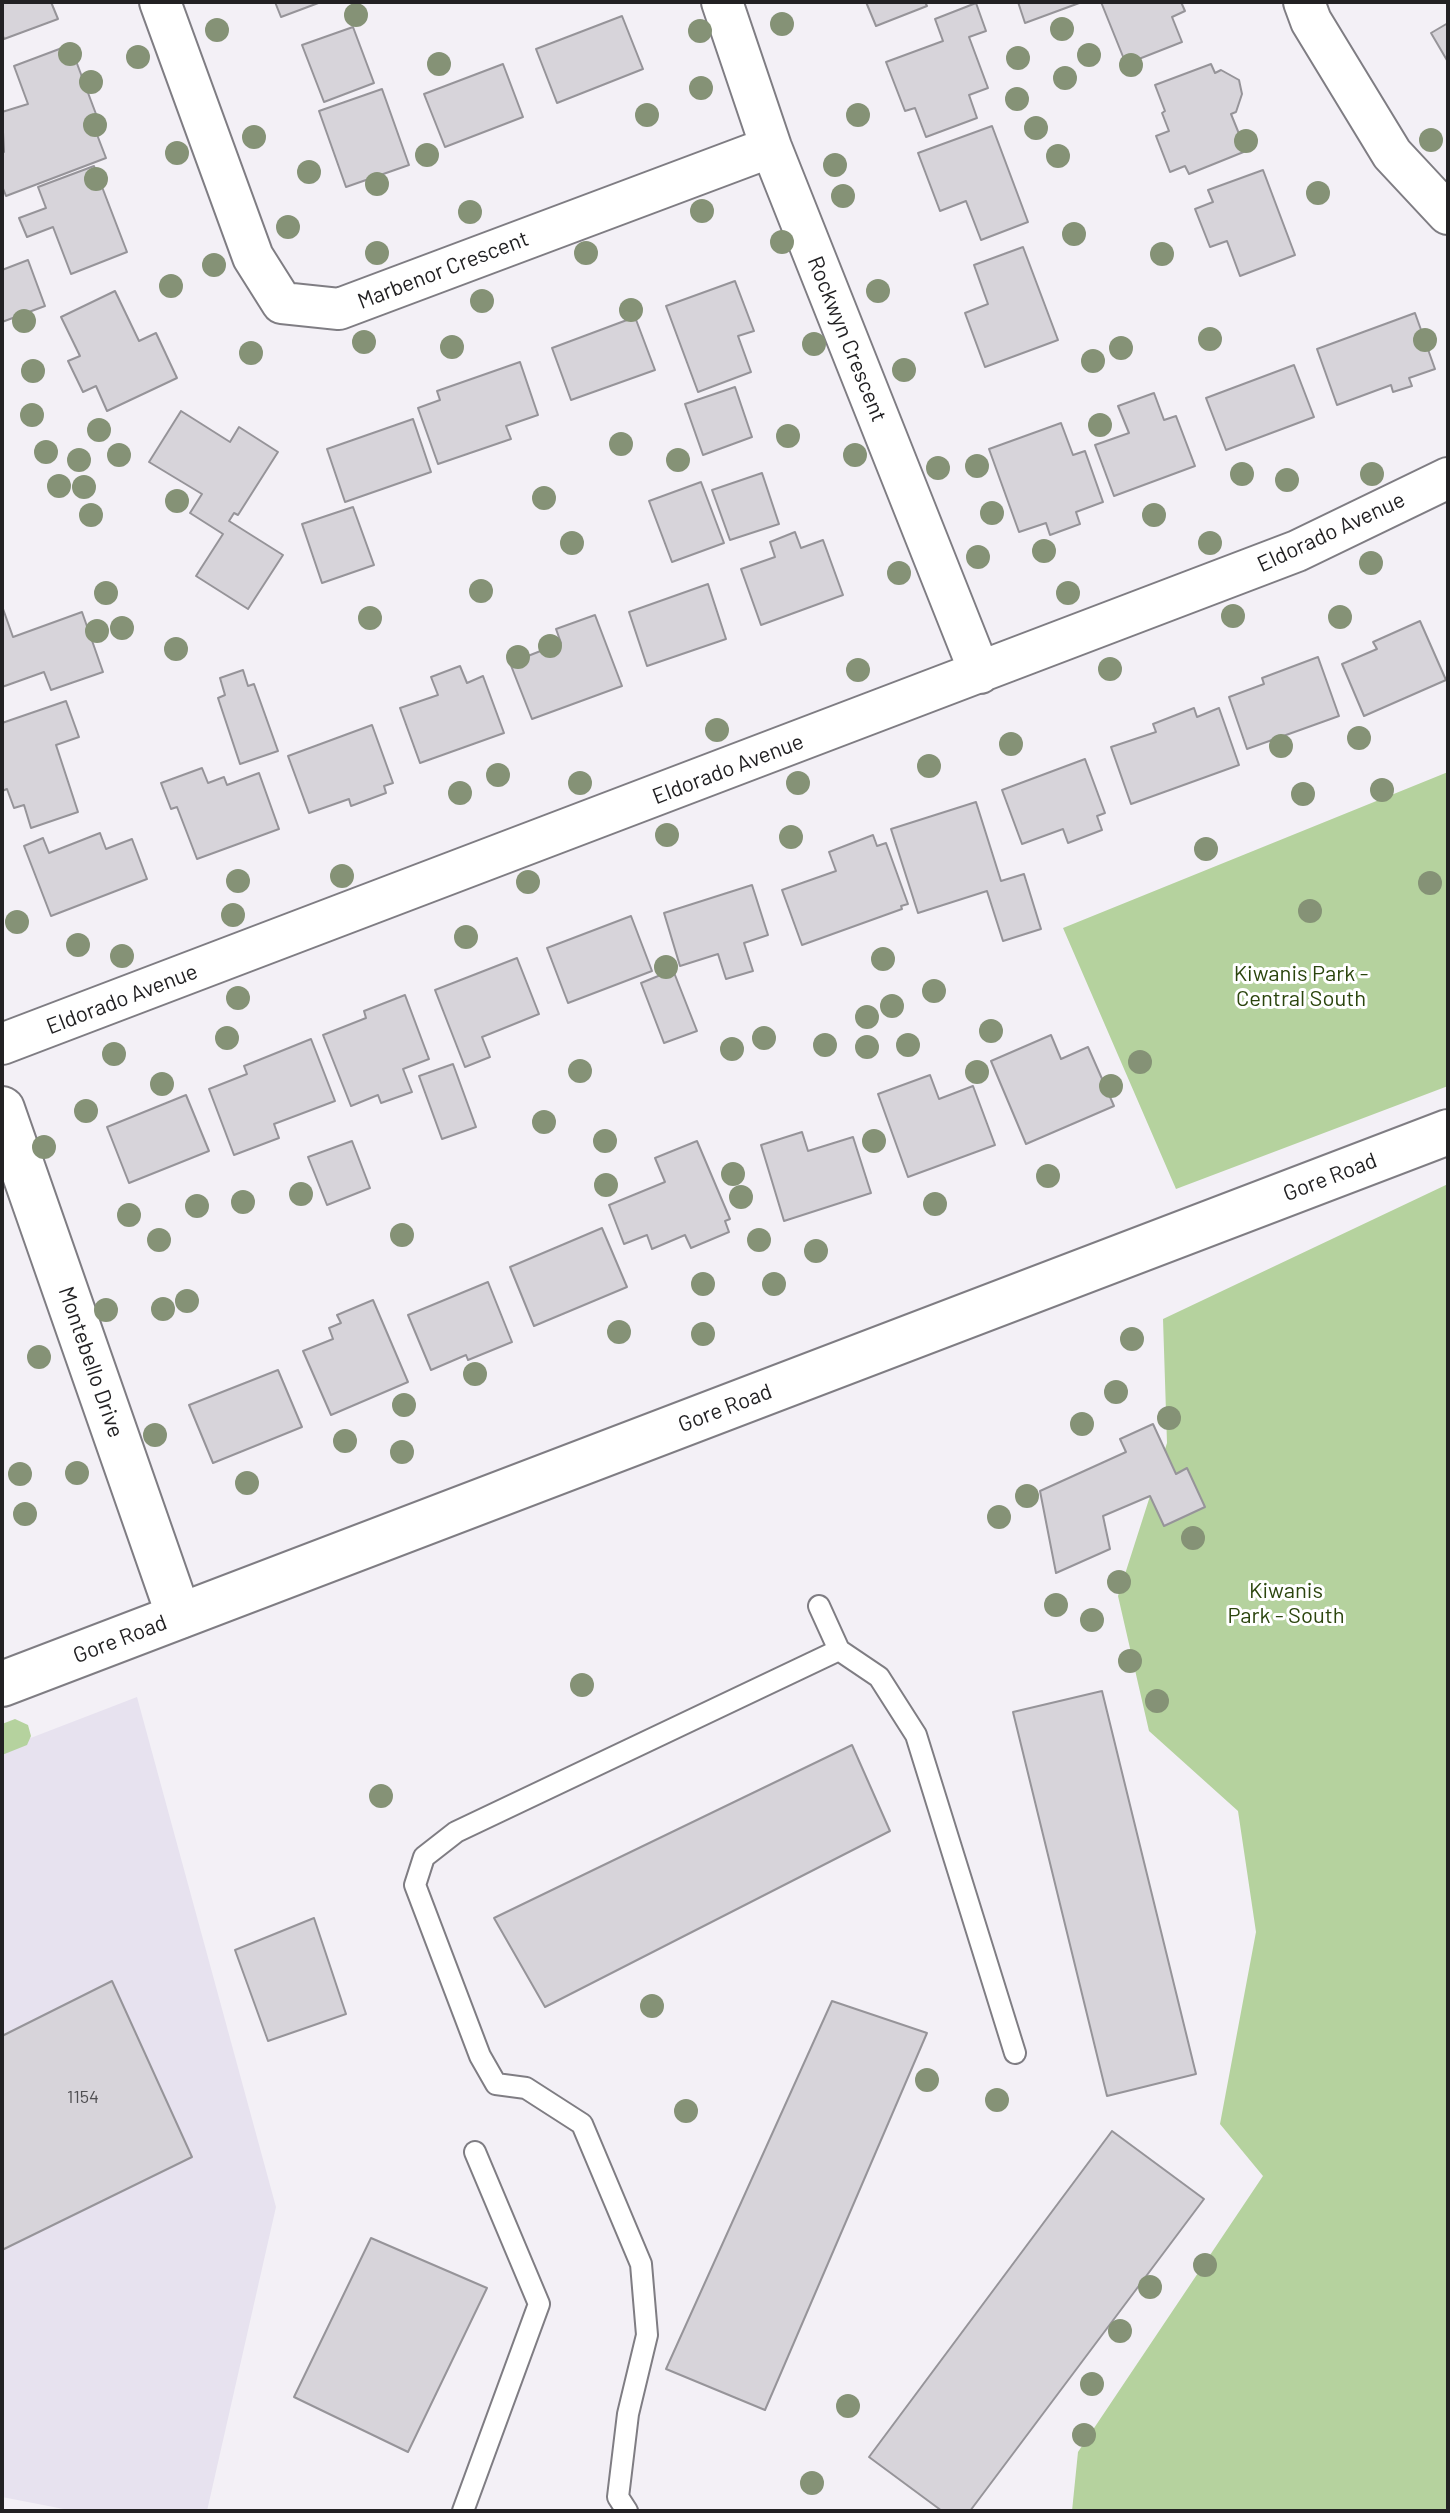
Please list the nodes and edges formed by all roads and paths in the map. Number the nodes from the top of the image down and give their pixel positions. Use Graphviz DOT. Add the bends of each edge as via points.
graph roads {
  1 [pos="160,2"];
  2 [pos="722,2"];
  3 [pos="1304,2"];
  4 [pos="771,147"];
  5 [pos="1448,214"];
  6 [pos="1448,478"];
  7 [pos="980,673"];
  8 [pos="2,1044"];
  9 [pos="2,1109"];
  10 [pos="1448,1132"];
  11 [pos="819,1606"];
  12 [pos="179,1616"];
  13 [pos="839,1650"];
  14 [pos="2,1684"];
  15 [pos="1015,2053"];
  16 [pos="475,2152"];
  17 [pos="463,2511"];
  18 [pos="627,2511"];
  1 -- 4 [label="street, Marbenor Crescent" via="253,257 282,303 339,309"];
  2 -- 4 [label="street, Rockwyn Crescent"];
  3 -- 5 [label="street" via="1392,154"];
  4 -- 7 [label="street, Rockwyn Crescent"];
  6 -- 7 [label="street, Eldorado Avenue" via="1297,551"];
  7 -- 8 [label="street, Eldorado Avenue"];
  9 -- 12 [label="main road, Montebello Drive"];
  10 -- 12 [label="main road, Gore Road"];
  11 -- 13 [label="lane"];
  12 -- 14 [label="main road, Gore Road"];
  13 -- 15 [label="lane" via="879,1677 916,1735"];
  13 -- 18 [label="lane" via="456,1832 424,1857 415,1885 480,2056 496,2084 526,2088 582,2124 641,2264 647,2335 628,2414 618,2497"];
  16 -- 17 [label="lane" via="539,2304"];
}
